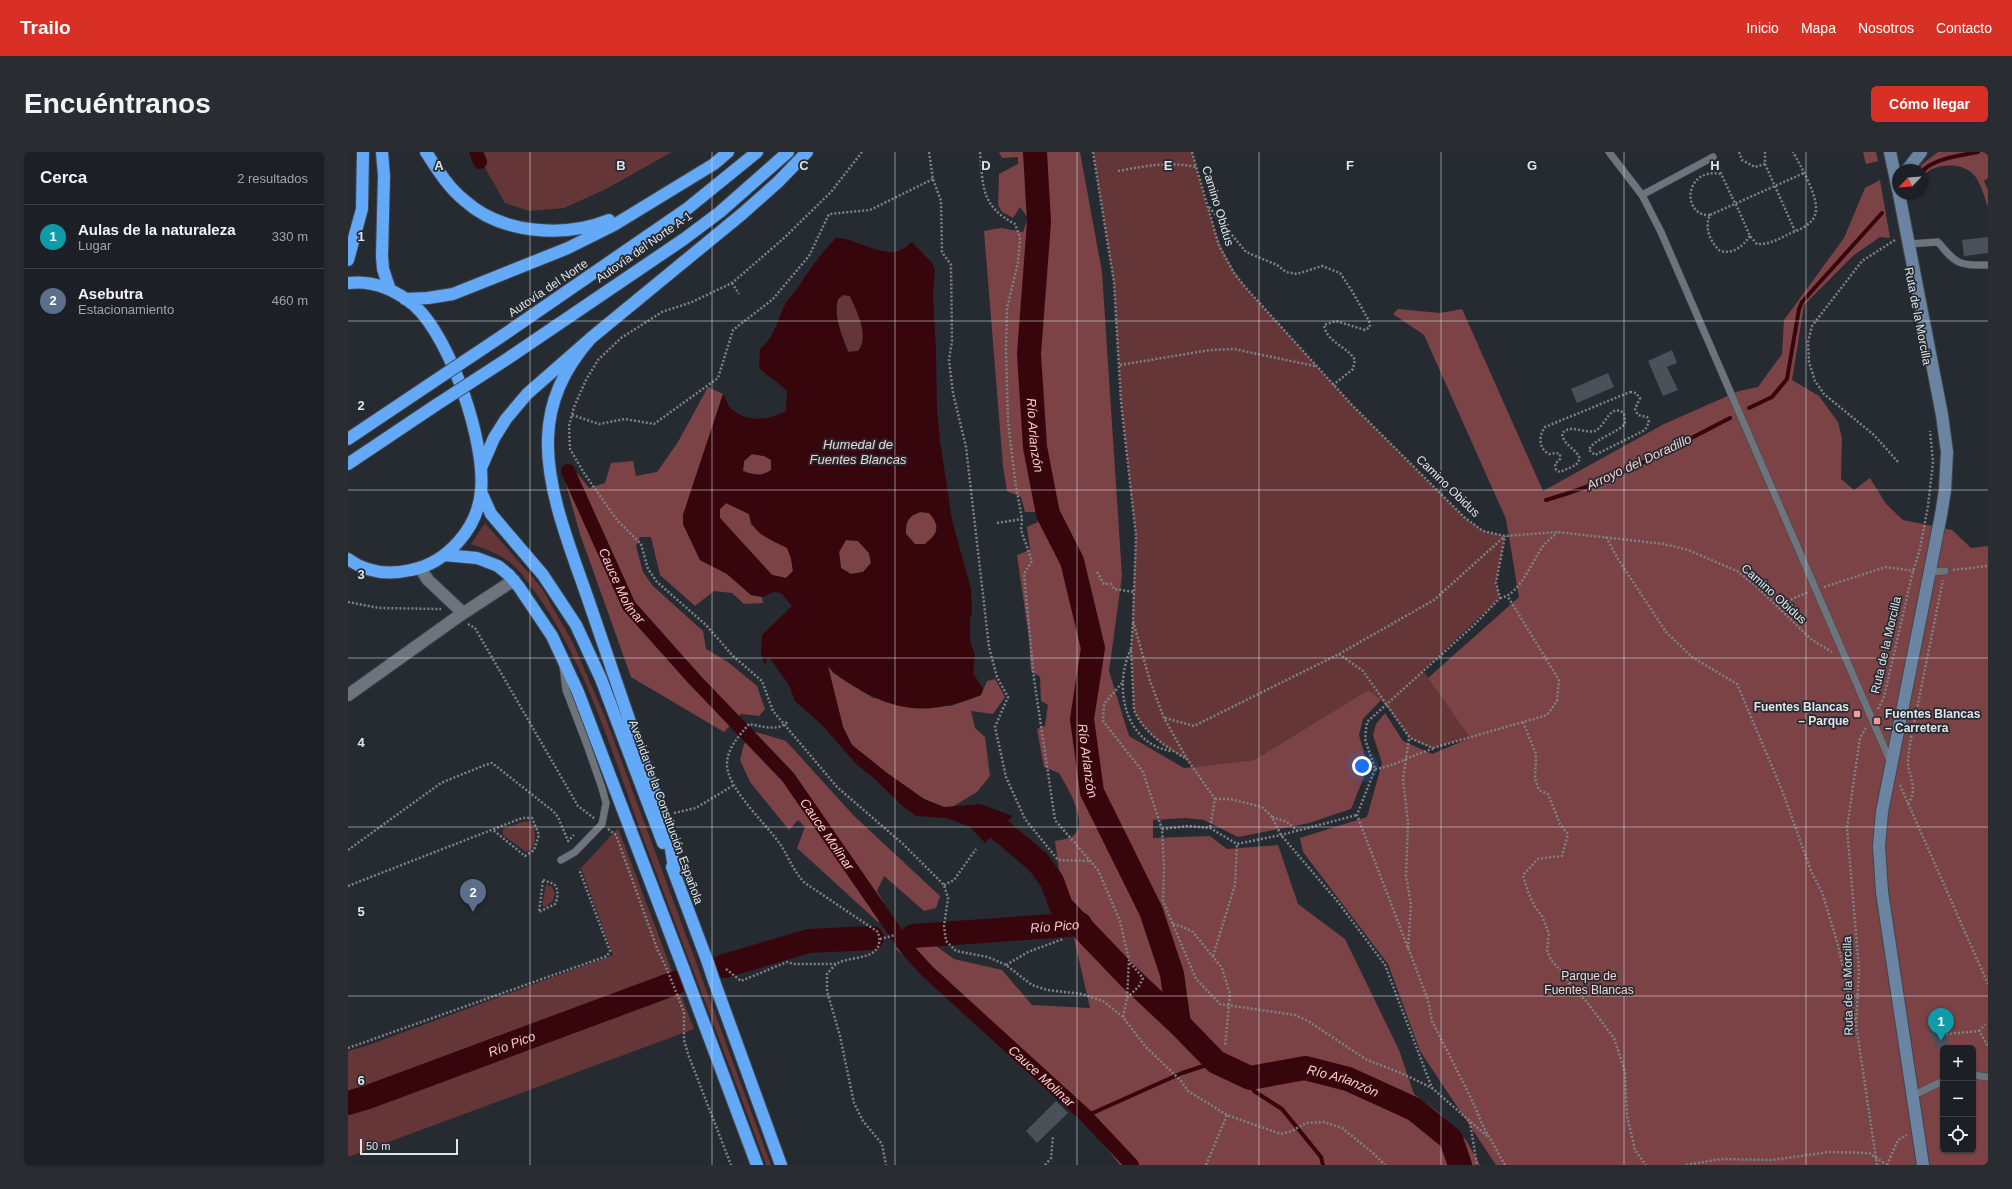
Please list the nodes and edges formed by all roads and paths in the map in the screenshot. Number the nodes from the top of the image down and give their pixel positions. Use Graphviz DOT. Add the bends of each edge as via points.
graph roads {
  1 [pos="363,152"];
  2 [pos="382,152"];
  3 [pos="426,152"];
  4 [pos="728,152"];
  5 [pos="757,152"];
  6 [pos="788,152"];
  7 [pos="807,152"];
  8 [pos="862,152"];
  9 [pos="929,152"];
  10 [pos="980,152"];
  11 [pos="1093,152"];
  12 [pos="1192,152"];
  13 [pos="1609,152"];
  14 [pos="1616,152"];
  15 [pos="1765,152"];
  16 [pos="1793,152"];
  17 [pos="1890,152"];
  18 [pos="1921,152"];
  19 [pos="1738,153"];
  20 [pos="1713,157"];
  21 [pos="1617,162"];
  22 [pos="1765,164"];
  23 [pos="1893,164"];
  24 [pos="1912,164"];
  25 [pos="1196,166"];
  26 [pos="1118,171"];
  27 [pos="1804,173"];
  28 [pos="1721,174"];
  29 [pos="933,179"];
  30 [pos="1775,187"];
  31 [pos="1642,195"];
  32 [pos="1901,200"];
  33 [pos="1208,206"];
  34 [pos="639,210"];
  35 [pos="1710,215"];
  36 [pos="1795,232"];
  37 [pos="1894,234"];
  38 [pos="1750,236"];
  39 [pos="1894,240"];
  40 [pos="1908,240"];
  41 [pos="1896,247"];
  42 [pos="348,260"];
  43 [pos="1988,265"];
  44 [pos="348,283"];
  45 [pos="732,283"];
  46 [pos="390,290"];
  47 [pos="739,294"];
  48 [pos="405,299"];
  49 [pos="591,338"];
  50 [pos="1120,365"];
  51 [pos="1315,366"];
  52 [pos="1333,385"];
  53 [pos="572,415"];
  54 [pos="1545,428"];
  55 [pos="1930,428"];
  56 [pos="348,439"];
  57 [pos="1898,462"];
  58 [pos="348,464"];
  59 [pos="480,468"];
  60 [pos="481,492"];
  61 [pos="1022,519"];
  62 [pos="997,523"];
  63 [pos="1558,532"];
  64 [pos="1505,536"];
  65 [pos="1606,537"];
  66 [pos="444,555"];
  67 [pos="350,562"];
  68 [pos="1988,566"];
  69 [pos="420,568"];
  70 [pos="1913,571"];
  71 [pos="1945,571"];
  72 [pos="1097,572"];
  73 [pos="1929,572"];
  74 [pos="514,580"];
  75 [pos="1815,590"];
  76 [pos="1134,592"];
  77 [pos="1508,597"];
  78 [pos="1500,598"];
  79 [pos="1776,606"];
  80 [pos="463,613"];
  81 [pos="1133,621"];
  82 [pos="1131,649"];
  83 [pos="1339,654"];
  84 [pos="562,657"];
  85 [pos="1844,657"];
  86 [pos="1122,683"];
  87 [pos="348,695"];
  88 [pos="1385,704"];
  89 [pos="1164,718"];
  90 [pos="1872,720"];
  91 [pos="787,722"];
  92 [pos="1523,722"];
  93 [pos="784,726"];
  94 [pos="1410,738"];
  95 [pos="1434,748"];
  96 [pos="1172,751"];
  97 [pos="1187,759"];
  98 [pos="1406,760"];
  99 [pos="1891,765"];
  100 [pos="1375,769"];
  101 [pos="734,784"];
  102 [pos="1900,784"];
  103 [pos="1215,799"];
  104 [pos="1908,804"];
  105 [pos="662,814"];
  106 [pos="1357,815"];
  107 [pos="1272,817"];
  108 [pos="1210,828"];
  109 [pos="1162,829"];
  110 [pos="493,830"];
  111 [pos="1299,831"];
  112 [pos="574,835"];
  113 [pos="1281,836"];
  114 [pos="1237,844"];
  115 [pos="976,849"];
  116 [pos="348,850"];
  117 [pos="561,860"];
  118 [pos="1091,861"];
  119 [pos="580,869"];
  120 [pos="675,874"];
  121 [pos="944,885"];
  122 [pos="348,886"];
  123 [pos="539,912"];
  124 [pos="1172,924"];
  125 [pos="895,935"];
  126 [pos="880,939"];
  127 [pos="1063,939"];
  128 [pos="1408,951"];
  129 [pos="1213,956"];
  130 [pos="1129,960"];
  131 [pos="837,964"];
  132 [pos="1006,965"];
  133 [pos="726,969"];
  134 [pos="1988,984"];
  135 [pos="1127,998"];
  136 [pos="1230,1005"];
  137 [pos="1123,1017"];
  138 [pos="1985,1024"];
  139 [pos="1856,1025"];
  140 [pos="1979,1031"];
  141 [pos="1946,1034"];
  142 [pos="1225,1046"];
  143 [pos="1988,1046"];
  144 [pos="348,1048"];
  145 [pos="1976,1075"];
  146 [pos="1988,1077"];
  147 [pos="1940,1082"];
  148 [pos="1432,1088"];
  149 [pos="1912,1096"];
  150 [pos="1227,1115"];
  151 [pos="1470,1122"];
  152 [pos="1917,1128"];
  153 [pos="1053,1136"];
  154 [pos="1489,1138"];
  155 [pos="1876,1158"];
  156 [pos="757,1165"];
  157 [pos="781,1165"];
  158 [pos="886,1165"];
  159 [pos="1045,1165"];
  160 [pos="1206,1165"];
  161 [pos="1385,1165"];
  162 [pos="1478,1165"];
  163 [pos="1505,1165"];
  164 [pos="1646,1165"];
  165 [pos="1686,1165"];
  166 [pos="1877,1165"];
  167 [pos="1887,1165"];
  168 [pos="1923,1165"];
  1 -- 42 [label="highway" via="362,209"];
  2 -- 46 [label="highway" via="382,256 383,269"];
  3 -- 34 [label="highway" via="445,181 464,201 486,215 525,228 565,231 597,225"];
  4 -- 34 [label="highway" via="714,164"];
  5 -- 56 [label="highway, Autovía del Norte, bridge" via="688,208"];
  6 -- 58 [label="highway, Autovía del Norte A-1, bridge" via="720,212 684,239"];
  7 -- 49 [label="highway" via="742,214"];
  8 -- 45 [label="path" via="831,192 783,239"];
  9 -- 29 [label="path"];
  10 -- 61 [label="path" via="983,182 990,205 1001,217 1015,224 1020,237 1018,263 1008,308 1006,351 1008,421"];
  11 -- 50 [label="path" via="1114,282"];
  12 -- 25 [label="path, Camino Obidus"];
  13 -- 21 [label="lane"];
  14 -- 21 [label="lane"];
  15 -- 22 [label="path"];
  16 -- 27 [label="path"];
  17 -- 23 [label="main road"];
  18 -- 24 [label="main road"];
  19 -- 22 [label="path" via="1742,160 1750,165 1755,167"];
  20 -- 28 [label="path"];
  20 -- 31 [label="lane"];
  21 -- 31 [label="lane"];
  22 -- 30 [label="path"];
  25 -- 26 [label="path" via="1160,164"];
  25 -- 33 [label="path, Camino Obidus"];
  27 -- 30 [label="path"];
  27 -- 36 [label="path" via="1814,196 1815,215 1804,227"];
  28 -- 35 [label="path" via="1704,174 1690,191 1690,199 1697,211 1705,216"];
  28 -- 38 [label="path, bridge"];
  29 -- 53 [label="path" via="870,210 829,214 809,256 773,299 734,330 718,378 654,424 625,419 599,424"];
  29 -- 118 [label="path" via="940,201 942,252 950,266 952,341 949,360 953,393 966,447 989,647 997,677 1008,697 995,727 1006,777 1025,819 1058,860"];
  30 -- 35 [label="path"];
  30 -- 36 [label="path"];
  31 -- 75 [label="lane" via="1691,300"];
  32 -- 40 [label="main road"];
  33 -- 51 [label="path, Camino Obidus" via="1219,246 1234,273 1260,306"];
  33 -- 52 [label="path" via="1246,252 1277,265 1286,272 1297,274 1322,266 1340,274 1352,290 1370,327 1365,330 1336,321 1324,326 1330,340 1351,353 1356,360 1353,369"];
  34 -- 48 [label="highway" via="568,248 461,291 428,298"];
  35 -- 38 [label="path" via="1708,231 1711,240 1720,251 1736,249"];
  36 -- 38 [label="path" via="1763,245 1757,244"];
  37 -- 39 [label="path"];
  39 -- 40 [label="path"];
  39 -- 41 [label="path"];
  39 -- 57 [label="path" via="1862,261 1812,326 1808,342 1809,362 1815,381 1824,394 1874,435"];
  40 -- 43 [label="lane" via="1938,242 1953,260 1963,265"];
  40 -- 73 [label="main road" via="1941,407 1947,452 1945,490"];
  44 -- 46 [label="highway" via="378,285"];
  45 -- 47 [label="path"];
  45 -- 53 [label="path" via="692,302 662,312 621,338 594,367"];
  46 -- 48 [label="highway"];
  48 -- 59 [label="highway" via="416,307 431,326 454,370 471,415"];
  49 -- 59 [label="highway" via="515,406 494,438"];
  49 -- 105 [label="highway" via="575,357 557,392 551,413 548,458 551,480 582,582"];
  50 -- 51 [label="path" via="1210,350 1234,349"];
  50 -- 76 [label="path" via="1121,402 1136,536"];
  51 -- 52 [label="path, Camino Obidus"];
  52 -- 64 [label="path, Camino Obidus" via="1464,517 1483,531"];
  53 -- 93 [label="path" via="570,449 617,520 641,544 648,569 657,582 706,625 733,656 762,681 773,711"];
  54 -- 54 [label="path" via="1541,435 1542,446 1549,454 1560,454 1555,467 1560,472 1576,465 1580,460 1565,442 1562,434 1564,430 1595,431 1601,427 1610,412 1624,413 1626,424 1620,430 1591,445 1589,450 1595,455 1645,430 1649,422 1646,417 1636,412 1640,398 1636,393 1630,392"];
  55 -- 70 [label="path, Ruta de la Morcilla" via="1933,462 1930,489 1920,549"];
  59 -- 60 [label="highway"];
  60 -- 66 [label="highway" via="473,520 462,538"];
  60 -- 120 [label="highway, Avenida de la Constitución Española" via="491,514 543,575 576,626 601,679"];
  61 -- 62 [label="path"];
  61 -- 118 [label="path" via="1021,530 1032,561 1024,574 1034,679 1055,820"];
  63 -- 64 [label="path, Camino Obidus"];
  63 -- 65 [label="path, Camino Obidus"];
  63 -- 77 [label="path" via="1544,545"];
  64 -- 78 [label="path" via="1496,584"];
  64 -- 83 [label="path" via="1434,600"];
  65 -- 79 [label="path, Camino Obidus" via="1664,544 1713,559 1737,571"];
  65 -- 139 [label="path" via="1666,632 1692,658 1737,684 1782,790 1811,871 1822,892 1838,945"];
  66 -- 69 [label="highway"];
  66 -- 74 [label="highway" via="477,558 498,566"];
  67 -- 69 [label="highway" via="370,571 390,574"];
  68 -- 71 [label="path"];
  69 -- 80 [label="street" via="428,580"];
  70 -- 73 [label="path"];
  70 -- 75 [label="path" via="1886,567"];
  70 -- 90 [label="path, Ruta de la Morcilla" via="1884,697"];
  71 -- 73 [label="lane"];
  71 -- 104 [label="path" via="1911,738 1908,763 1914,786 1913,797"];
  72 -- 76 [label="path" via="1104,584 1111,584 1114,589"];
  73 -- 99 [label="main road"];
  74 -- 80 [label="street"];
  74 -- 84 [label="highway" via="534,607"];
  75 -- 79 [label="path"];
  75 -- 85 [label="lane"];
  76 -- 81 [label="path"];
  77 -- 78 [label="path"];
  77 -- 92 [label="path" via="1559,680 1557,701 1547,715"];
  78 -- 88 [label="path" via="1474,625"];
  79 -- 85 [label="path, Camino Obidus" via="1812,640"];
  80 -- 87 [label="street"];
  81 -- 82 [label="path"];
  81 -- 89 [label="path" via="1150,682"];
  82 -- 86 [label="path" via="1124,663"];
  82 -- 96 [label="path" via="1134,710 1138,719"];
  83 -- 88 [label="path" via="1363,671"];
  83 -- 89 [label="path" via="1194,726"];
  84 -- 117 [label="lane" via="566,690 606,803 602,824 575,852"];
  84 -- 156 [label="highway, bridge" via="583,705"];
  85 -- 90 [label="lane"];
  86 -- 96 [label="path" via="1123,700 1132,726 1154,746"];
  86 -- 109 [label="path" via="1104,704 1103,721 1144,772"];
  88 -- 94 [label="path"];
  88 -- 100 [label="path" via="1367,722 1365,739"];
  89 -- 97 [label="path"];
  90 -- 99 [label="lane"];
  90 -- 139 [label="path, Ruta de la Morcilla" via="1860,738 1847,828 1859,969"];
  91 -- 93 [label="path"];
  92 -- 95 [label="path"];
  92 -- 164 [label="path" via="1536,754 1535,779 1539,790 1548,794 1560,824 1568,834 1562,856 1538,859 1523,875 1528,892 1549,934 1547,950 1551,960 1614,1038 1625,1072 1627,1116 1635,1150"];
  93 -- 101 [label="path" via="778,728 750,724 736,739 728,753 727,765"];
  93 -- 121 [label="path" via="849,799 903,844"];
  94 -- 95 [label="path"];
  94 -- 98 [label="path"];
  95 -- 98 [label="path"];
  96 -- 97 [label="path"];
  97 -- 103 [label="path"];
  98 -- 100 [label="path"];
  98 -- 128 [label="path" via="1403,780 1408,823 1406,876 1411,905"];
  99 -- 149 [label="main road" via="1882,812 1880,868"];
  100 -- 106 [label="path"];
  101 -- 105 [label="path" via="696,808"];
  101 -- 126 [label="path" via="749,808 781,846 795,873 805,883 878,932"];
  102 -- 104 [label="path"];
  103 -- 107 [label="path" via="1230,799 1262,807"];
  103 -- 108 [label="path"];
  104 -- 134 [label="path"];
  105 -- 120 [label="highway" via="668,831"];
  106 -- 111 [label="path"];
  106 -- 128 [label="path"];
  107 -- 111 [label="path" via="1287,822"];
  107 -- 113 [label="path"];
  108 -- 109 [label="path" via="1188,826"];
  108 -- 114 [label="path"];
  109 -- 124 [label="path" via="1163,901"];
  110 -- 110 [label="path" via="532,818 539,835 534,850 525,856"];
  110 -- 122 [label="path"];
  111 -- 113 [label="path"];
  112 -- 116 [label="path" via="568,841 553,810 492,763 441,783"];
  113 -- 114 [label="path"];
  113 -- 148 [label="path" via="1338,902 1385,965"];
  114 -- 129 [label="path" via="1235,884"];
  115 -- 121 [label="path" via="954,880"];
  118 -- 130 [label="path" via="1098,870 1120,921"];
  119 -- 144 [label="path" via="610,951 607,956"];
  120 -- 157 [label="highway, Avenida de la Constitución Española, bridge"];
  121 -- 132 [label="path" via="948,898 944,926 946,941 956,951 988,957"];
  123 -- 123 [label="path" via="540,905 543,880 554,884 558,892 555,904"];
  124 -- 129 [label="path" via="1183,926 1193,932"];
  124 -- 136 [label="path" via="1196,979 1220,1004"];
  125 -- 126 [label="path"];
  126 -- 131 [label="path" via="879,946 872,955"];
  127 -- 132 [label="path" via="1028,952"];
  128 -- 154 [label="path" via="1428,1000 1432,1021"];
  129 -- 136 [label="path" via="1222,968 1230,994"];
  130 -- 135 [label="path"];
  130 -- 135 [label="path" via="1143,978"];
  131 -- 133 [label="path" via="787,962 741,981"];
  131 -- 158 [label="path" via="827,974 827,991 840,1036 854,1103 882,1144"];
  132 -- 137 [label="path" via="1032,985 1047,990 1082,994 1103,1001"];
  135 -- 137 [label="path"];
  136 -- 142 [label="path"];
  136 -- 148 [label="path" via="1295,1015 1367,1060"];
  137 -- 150 [label="path" via="1145,1046 1188,1091"];
  138 -- 140 [label="path"];
  139 -- 155 [label="path, Ruta de la Morcilla"];
  140 -- 141 [label="path"];
  140 -- 143 [label="path"];
  145 -- 146 [label="lane"];
  147 -- 149 [label="lane"];
  148 -- 151 [label="path"];
  149 -- 152 [label="main road"];
  150 -- 160 [label="path"];
  150 -- 161 [label="path" via="1281,1134 1306,1123 1324,1122 1342,1128"];
  151 -- 154 [label="path"];
  151 -- 162 [label="path"];
  152 -- 167 [label="path" via="1898,1140"];
  152 -- 168 [label="main road"];
  153 -- 159 [label="path" via="1051,1158"];
  154 -- 163 [label="path"];
  155 -- 165 [label="path" via="1869,1153 1829,1152 1772,1160 1721,1159"];
  155 -- 166 [label="path, Ruta de la Morcilla"];
  155 -- 167 [label="path"];
}
